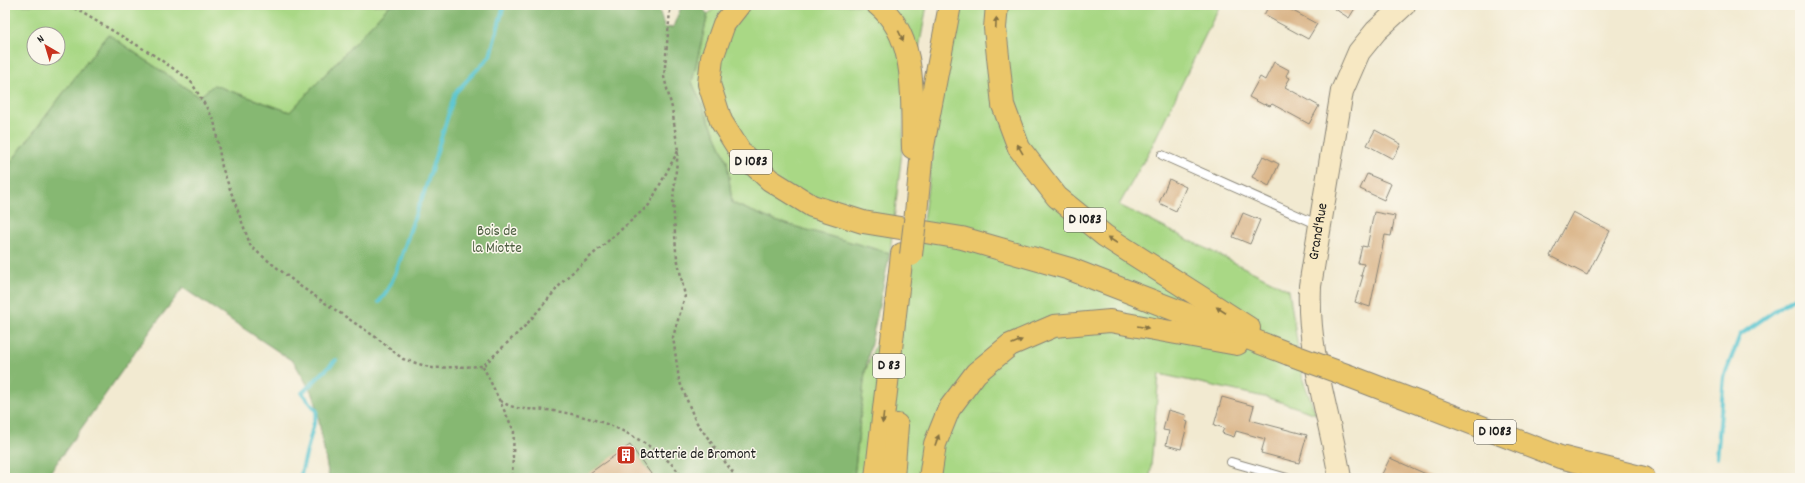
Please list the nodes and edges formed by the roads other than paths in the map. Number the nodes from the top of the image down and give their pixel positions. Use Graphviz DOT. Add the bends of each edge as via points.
graph roads {
  1 [pos="739,5"];
  2 [pos="878,5"];
  3 [pos="936,5"];
  4 [pos="950,5"];
  5 [pos="997,5"];
  6 [pos="1404,5"];
  7 [pos="913,148"];
  8 [pos="1162,155"];
  9 [pos="911,213"];
  10 [pos="1320,225"];
  11 [pos="907,254"];
  12 [pos="1289,354"];
  13 [pos="1231,462"];
  14 [pos="876,478"];
  15 [pos="893,478"];
  16 [pos="930,478"];
  17 [pos="1287,478"];
  18 [pos="1340,478"];
  19 [pos="1644,478"];
  1 -- 12 [label="main road, D 1083" via="724,24 712,58 709,84 721,121 741,152 770,180 812,206 863,222 962,238 1070,269"];
  2 -- 7 [label="main road, one-way" via="901,36 910,61"];
  3 -- 7 [label="main road, D 83"];
  4 -- 9 [label="main road, D 83"];
  12 -- 5 [label="main road, D 1083, one-way" via="1105,236 1057,197 1019,148 1004,105 995,28"];
  6 -- 10 [label="street, Grand'Rue" via="1376,31 1359,52 1342,91"];
  7 -- 9 [label="main road, D 83"];
  8 -- 10 [label="lane"];
  9 -- 11 [label="main road, D 83, bridge"];
  10 -- 18 [label="street, Grand'Rue" via="1310,286 1309,314 1312,345"];
  11 -- 14 [label="main road, D 83, one-way"];
  11 -- 15 [label="main road, D 83"];
  16 -- 12 [label="main road, D 1083, one-way" via="935,444 949,409 976,373 1010,345 1054,326 1110,321"];
  12 -- 19 [label="main road, D 1083, bridge" via="1560,457"];
  13 -- 17 [label="lane"];
}
